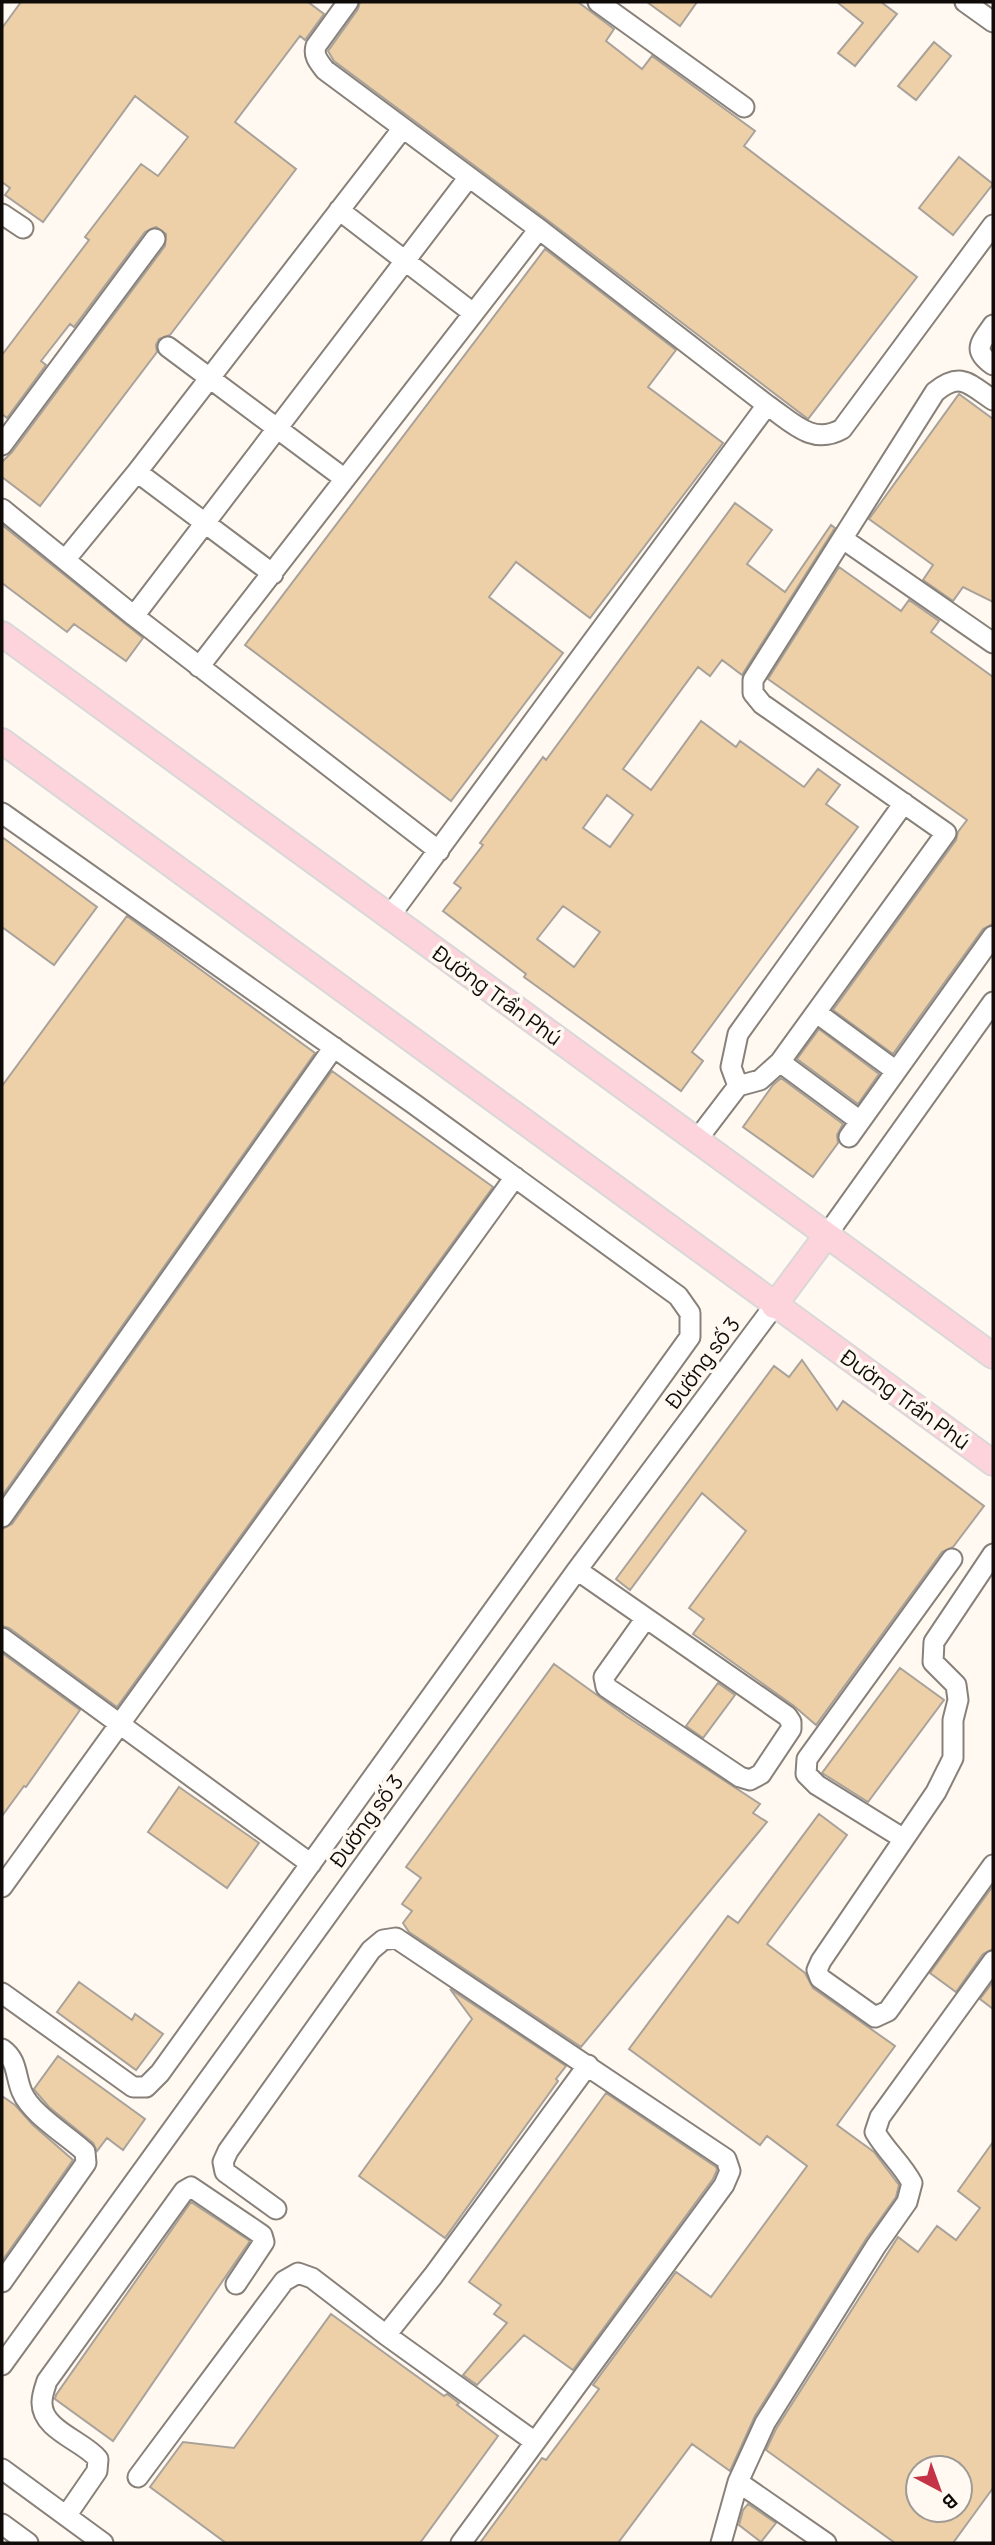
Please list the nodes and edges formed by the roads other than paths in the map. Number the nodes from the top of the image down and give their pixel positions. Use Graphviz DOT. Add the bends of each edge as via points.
graph roads {
  1 [pos="348,2"];
  2 [pos="598,2"];
  3 [pos="965,2"];
  4 [pos="993,22"];
  5 [pos="744,107"];
  6 [pos="403,128"];
  7 [pos="469,177"];
  8 [pos="339,210"];
  9 [pos="2,214"];
  10 [pos="993,225"];
  11 [pos="23,228"];
  12 [pos="539,229"];
  13 [pos="155,239"];
  14 [pos="405,260"];
  15 [pos="473,313"];
  16 [pos="993,325"];
  17 [pos="169,347"];
  18 [pos="993,365"];
  19 [pos="209,378"];
  20 [pos="993,400"];
  21 [pos="767,405"];
  22 [pos="277,429"];
  23 [pos="2,445"];
  24 [pos="137,472"];
  25 [pos="345,479"];
  26 [pos="2,509"];
  27 [pos="206,523"];
  28 [pos="843,539"];
  29 [pos="65,560"];
  30 [pos="272,574"];
  31 [pos="134,617"];
  32 [pos="2,634"];
  33 [pos="993,643"];
  34 [pos="199,667"];
  35 [pos="2,741"];
  36 [pos="904,803"];
  37 [pos="2,813"];
  38 [pos="439,852"];
  39 [pos="389,917"];
  40 [pos="993,936"];
  41 [pos="993,1002"];
  42 [pos="817,1013"];
  43 [pos="334,1047"];
  44 [pos="780,1062"];
  45 [pos="896,1071"];
  46 [pos="738,1086"];
  47 [pos="696,1141"];
  48 [pos="515,1177"];
  49 [pos="826,1236"];
  50 [pos="775,1306"];
  51 [pos="993,1356"];
  52 [pos="993,1464"];
  53 [pos="2,1517"];
  54 [pos="993,1554"];
  55 [pos="951,1559"];
  56 [pos="577,1570"];
  57 [pos="646,1618"];
  58 [pos="2,1638"];
  59 [pos="119,1724"];
  60 [pos="904,1839"];
  61 [pos="311,1864"];
  62 [pos="993,1865"];
  63 [pos="2,1887"];
  64 [pos="993,1961"];
  65 [pos="2,1993"];
  66 [pos="2,2049"];
  67 [pos="588,2065"];
  68 [pos="276,2208"];
  69 [pos="2,2282"];
  70 [pos="236,2284"];
  71 [pos="386,2335"];
  72 [pos="2,2365"];
  73 [pos="535,2442"];
  74 [pos="2,2469"];
  75 [pos="138,2477"];
  76 [pos="738,2482"];
  77 [pos="66,2516"];
  78 [pos="2,2524"];
  79 [pos="28,2543"];
  80 [pos="103,2543"];
  81 [pos="461,2543"];
  82 [pos="720,2543"];
  83 [pos="826,2543"];
  1 -- 6 [label="street" via="314,52 325,70"];
  2 -- 5 [label="street"];
  3 -- 4 [label="street"];
  6 -- 7 [label="street"];
  6 -- 8 [label="street"];
  7 -- 12 [label="street"];
  7 -- 14 [label="street"];
  8 -- 14 [label="street"];
  8 -- 19 [label="street"];
  9 -- 11 [label="street"];
  10 -- 21 [label="street" via="842,429 829,436 810,434"];
  12 -- 15 [label="street"];
  12 -- 21 [label="street"];
  13 -- 23 [label="street"];
  14 -- 15 [label="street"];
  14 -- 22 [label="street"];
  15 -- 25 [label="street"];
  16 -- 18 [label="street" via="979,351"];
  17 -- 19 [label="street"];
  19 -- 22 [label="street"];
  19 -- 24 [label="street"];
  20 -- 28 [label="street" via="964,381 948,381 934,392"];
  21 -- 38 [label="street"];
  22 -- 25 [label="street"];
  22 -- 27 [label="street"];
  24 -- 27 [label="street"];
  24 -- 29 [label="street"];
  25 -- 30 [label="street"];
  26 -- 29 [label="street"];
  27 -- 30 [label="street"];
  27 -- 31 [label="street"];
  28 -- 33 [label="street"];
  28 -- 36 [label="street" via="753,680 753,693 762,704"];
  29 -- 31 [label="street"];
  30 -- 34 [label="street"];
  31 -- 34 [label="street"];
  32 -- 39 [label="main road, Đường Trần Phú"];
  34 -- 38 [label="street"];
  35 -- 50 [label="main road, Đường Trần Phú"];
  36 -- 42 [label="street" via="946,833"];
  36 -- 46 [label="street" via="738,1034 731,1067"];
  37 -- 43 [label="street"];
  38 -- 39 [label="street"];
  39 -- 47 [label="main road, Đường Trần Phú"];
  40 -- 45 [label="street"];
  41 -- 49 [label="street"];
  42 -- 44 [label="street"];
  42 -- 45 [label="street"];
  43 -- 48 [label="street"];
  43 -- 53 [label="street"];
  44 -- 45 [label="street" via="854,1129"];
  44 -- 46 [label="street" via="760,1080"];
  46 -- 47 [label="street"];
  47 -- 49 [label="main road, Đường Trần Phú"];
  48 -- 59 [label="street"];
  48 -- 61 [label="street" via="678,1296 690,1313 690,1337"];
  49 -- 50 [label="main road"];
  49 -- 51 [label="main road, Đường Trần Phú"];
  50 -- 52 [label="main road, Đường Trần Phú"];
  50 -- 56 [label="street, Đường số 3"];
  54 -- 60 [label="street" via="934,1642 933,1662 956,1685 953,1758"];
  55 -- 60 [label="street" via="807,1759 806,1774 817,1785"];
  56 -- 57 [label="street"];
  56 -- 72 [label="street, Đường số 3"];
  57 -- 57 [label="street" via="787,1716 792,1729 761,1774 750,1780 740,1777 606,1687 604,1677"];
  58 -- 59 [label="street"];
  59 -- 61 [label="street"];
  59 -- 63 [label="street"];
  60 -- 62 [label="street" via="817,1970 820,1978 875,2017 888,2011"];
  61 -- 65 [label="street" via="146,2087 133,2087"];
  64 -- 76 [label="street" via="880,2116 875,2132 912,2183 907,2202 765,2423"];
  66 -- 69 [label="street" via="17,2067 21,2091 30,2106 85,2152 86,2162"];
  67 -- 68 [label="street" via="396,1938 383,1940 371,1950 223,2162 225,2172"];
  67 -- 71 [label="street"];
  67 -- 73 [label="street" via="726,2159 730,2171"];
  70 -- 77 [label="street" via="264,2242 262,2235 191,2187 47,2381 41,2405 50,2423 98,2459 97,2471"];
  71 -- 73 [label="street"];
  71 -- 75 [label="street" via="312,2278 298,2273 284,2281"];
  73 -- 81 [label="street"];
  74 -- 77 [label="street"];
  76 -- 82 [label="street"];
  76 -- 83 [label="street"];
  77 -- 80 [label="street"];
  78 -- 79 [label="street"];
}
